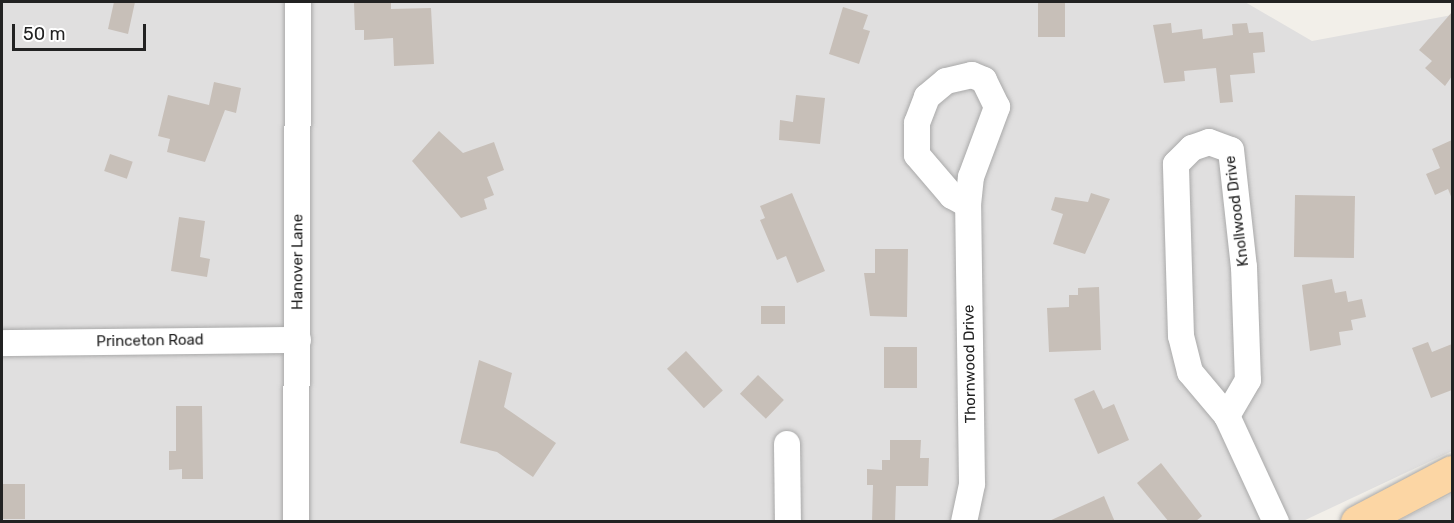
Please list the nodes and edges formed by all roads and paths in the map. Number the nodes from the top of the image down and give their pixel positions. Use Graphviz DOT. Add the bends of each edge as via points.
graph roads {
  1 [pos="298,2"];
  2 [pos="968,205"];
  3 [pos="298,340"];
  4 [pos="2,343"];
  5 [pos="1227,416"];
  6 [pos="787,444"];
  7 [pos="1452,472"];
  8 [pos="296,522"];
  9 [pos="788,522"];
  10 [pos="964,522"];
  11 [pos="1276,522"];
  12 [pos="1357,522"];
  1 -- 3 [label="street, Hanover Lane"];
  2 -- 2 [label="street, Thornwood Drive" via="971,177 997,107 984,80 972,75 946,81 927,97 917,123 917,155 952,196"];
  2 -- 10 [label="street, Thornwood Drive" via="972,484"];
  3 -- 4 [label="street, Princeton Road"];
  3 -- 8 [label="street, Hanover Lane"];
  5 -- 5 [label="street, Knollwood Drive" via="1248,380 1244,267 1231,150 1209,142 1192,148 1176,164 1181,336 1190,372"];
  5 -- 11 [label="street, Knollwood Drive"];
  6 -- 9 [label="street"];
  7 -- 12 [label="main road"];
}
